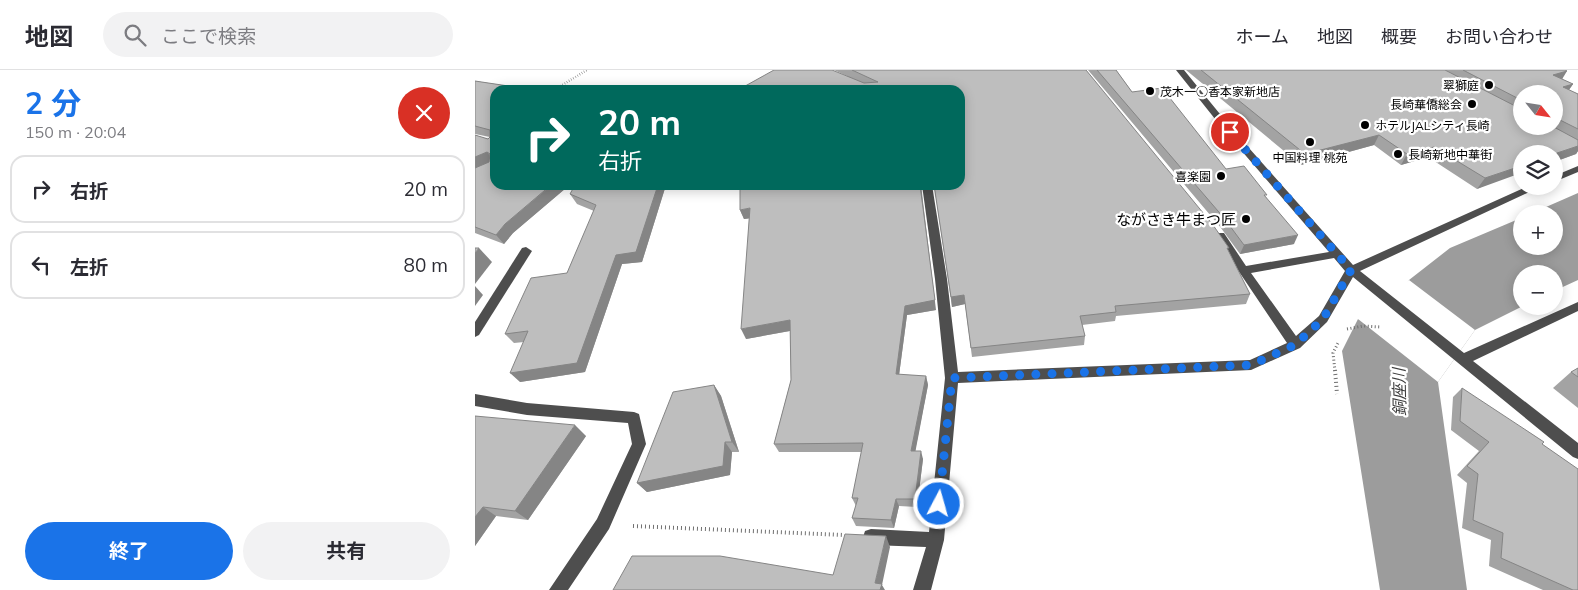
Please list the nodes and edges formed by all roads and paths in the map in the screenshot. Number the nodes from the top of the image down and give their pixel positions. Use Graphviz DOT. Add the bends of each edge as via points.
graph roads {
  1 [pos="587,70"];
  2 [pos="1183,70"];
  3 [pos="562,85"];
  4 [pos="1578,169"];
  5 [pos="1563,175"];
  6 [pos="928,190"];
  7 [pos="1517,195"];
  8 [pos="1216,231"];
  9 [pos="526,251"];
  10 [pos="1337,254"];
  11 [pos="1245,270"];
  12 [pos="1351,270"];
  13 [pos="1578,306"];
  14 [pos="1380,326"];
  15 [pos="1344,330"];
  16 [pos="475,332"];
  17 [pos="1340,338"];
  18 [pos="1295,345"];
  19 [pos="1462,360"];
  20 [pos="952,378"];
  21 [pos="1337,394"];
  22 [pos="475,400"];
  23 [pos="1578,452"];
  24 [pos="603,524"];
  25 [pos="847,535"];
  26 [pos="936,540"];
  27 [pos="558,590"];
  28 [pos="922,590"];
  1 -- 3 [label="path"];
  2 -- 10 [label="street" via="1230,132"];
  4 -- 5 [label="street"];
  6 -- 20 [label="street"];
  7 -- 12 [label="street"];
  8 -- 11 [label="street"];
  9 -- 16 [label="street"];
  10 -- 11 [label="street"];
  10 -- 12 [label="street"];
  11 -- 18 [label="street"];
  12 -- 18 [label="street" via="1323,319"];
  12 -- 19 [label="street"];
  13 -- 19 [label="street"];
  14 -- 15 [label="path"];
  17 -- 21 [label="path" via="1333,353"];
  18 -- 20 [label="street" via="1251,365"];
  19 -- 23 [label="street"];
  20 -- 26 [label="street"];
  22 -- 24 [label="street" via="527,409 634,418 639,444"];
  24 -- 25 [label="path"];
  24 -- 27 [label="street"];
  25 -- 26 [label="street"];
  26 -- 28 [label="street"];
}
